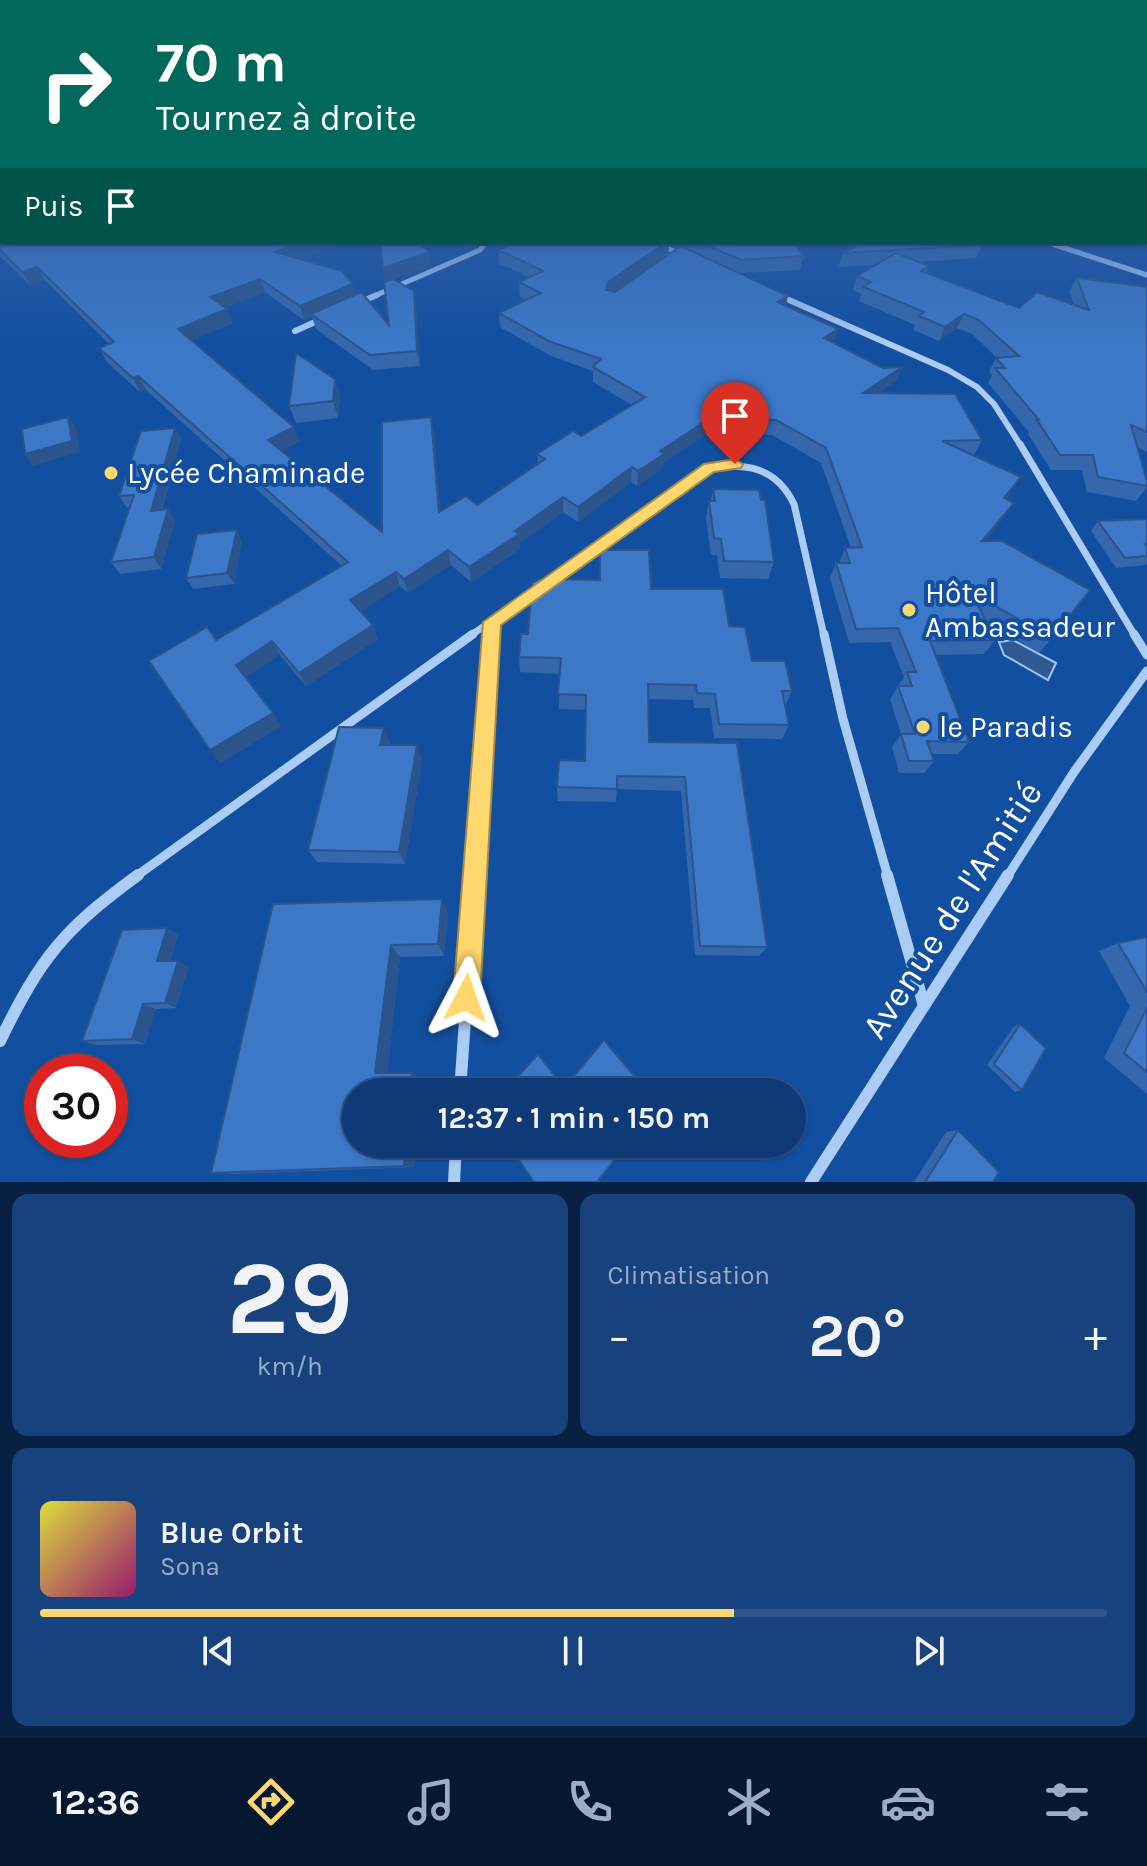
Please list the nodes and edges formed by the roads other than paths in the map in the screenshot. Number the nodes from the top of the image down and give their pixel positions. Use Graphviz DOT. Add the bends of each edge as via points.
graph roads {
  1 [pos="484,244"];
  2 [pos="658,244"];
  3 [pos="1052,244"];
  4 [pos="679,253"];
  5 [pos="693,259"];
  6 [pos="668,261"];
  7 [pos="1147,275"];
  8 [pos="765,290"];
  9 [pos="352,306"];
  10 [pos="338,312"];
  11 [pos="295,331"];
  12 [pos="492,622"];
  13 [pos="1147,655"];
  14 [pos="1147,671"];
  15 [pos="924,1006"];
  16 [pos="0,1041"];
  17 [pos="461,1078"];
  18 [pos="455,1158"];
  19 [pos="454,1182"];
  20 [pos="811,1182"];
  1 -- 9 [label="street"];
  2 -- 4 [label="street"];
  3 -- 7 [label="street"];
  4 -- 5 [label="street"];
  4 -- 6 [label="street"];
  8 -- 13 [label="street" via="977,387 1014,434"];
  10 -- 11 [label="street"];
  12 -- 15 [label="street" via="709,468 754,466 787,486 843,719"];
  12 -- 16 [label="street" via="87,912 54,942 35,969"];
  12 -- 17 [label="street"];
  14 -- 15 [label="street, Avenue de l'Amitié" via="1074,772"];
  15 -- 20 [label="street, Avenue de l'Amitié"];
  18 -- 19 [label="street"];
}
